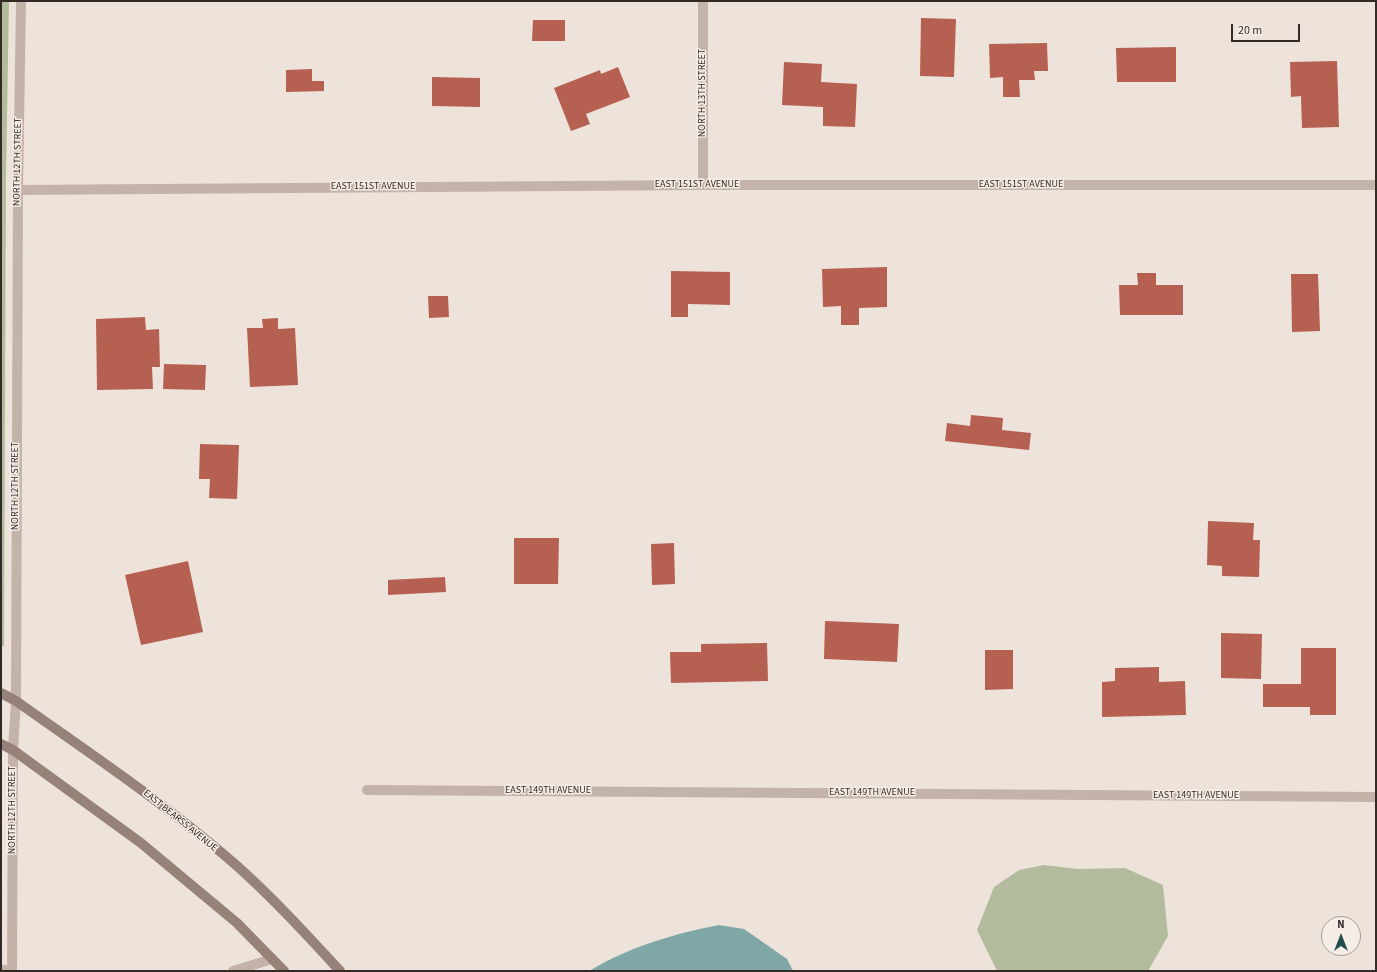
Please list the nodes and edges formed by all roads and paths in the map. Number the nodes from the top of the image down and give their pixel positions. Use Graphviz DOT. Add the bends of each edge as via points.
graph roads {
  1 [pos="21,1"];
  2 [pos="704,1"];
  3 [pos="704,185"];
  4 [pos="1376,185"];
  5 [pos="18,190"];
  6 [pos="1,693"];
  7 [pos="16,701"];
  8 [pos="1,744"];
  9 [pos="13,750"];
  10 [pos="367,790"];
  11 [pos="1376,797"];
  12 [pos="272,959"];
  13 [pos="1,970"];
  14 [pos="12,971"];
  15 [pos="233,971"];
  16 [pos="284,971"];
  17 [pos="340,971"];
  1 -- 5 [label="street, NORTH 12TH STREET"];
  2 -- 3 [label="street, NORTH 13TH STREET"];
  3 -- 4 [label="street, EAST 151ST AVENUE"];
  3 -- 5 [label="street, EAST 151ST AVENUE"];
  5 -- 7 [label="street, NORTH 12TH STREET"];
  6 -- 7 [label="main road, EAST BEARSS AVENUE"];
  7 -- 9 [label="street, NORTH 12TH STREET"];
  7 -- 17 [label="main road, EAST BEARSS AVENUE" via="152,797 237,866 307,934"];
  8 -- 9 [label="main road"];
  9 -- 12 [label="main road" via="141,843 237,923"];
  9 -- 14 [label="street, NORTH 12TH STREET"];
  10 -- 11 [label="street, EAST 149TH AVENUE"];
  12 -- 15 [label="street"];
  12 -- 16 [label="main road"];
  13 -- 14 [label="street"];
}
